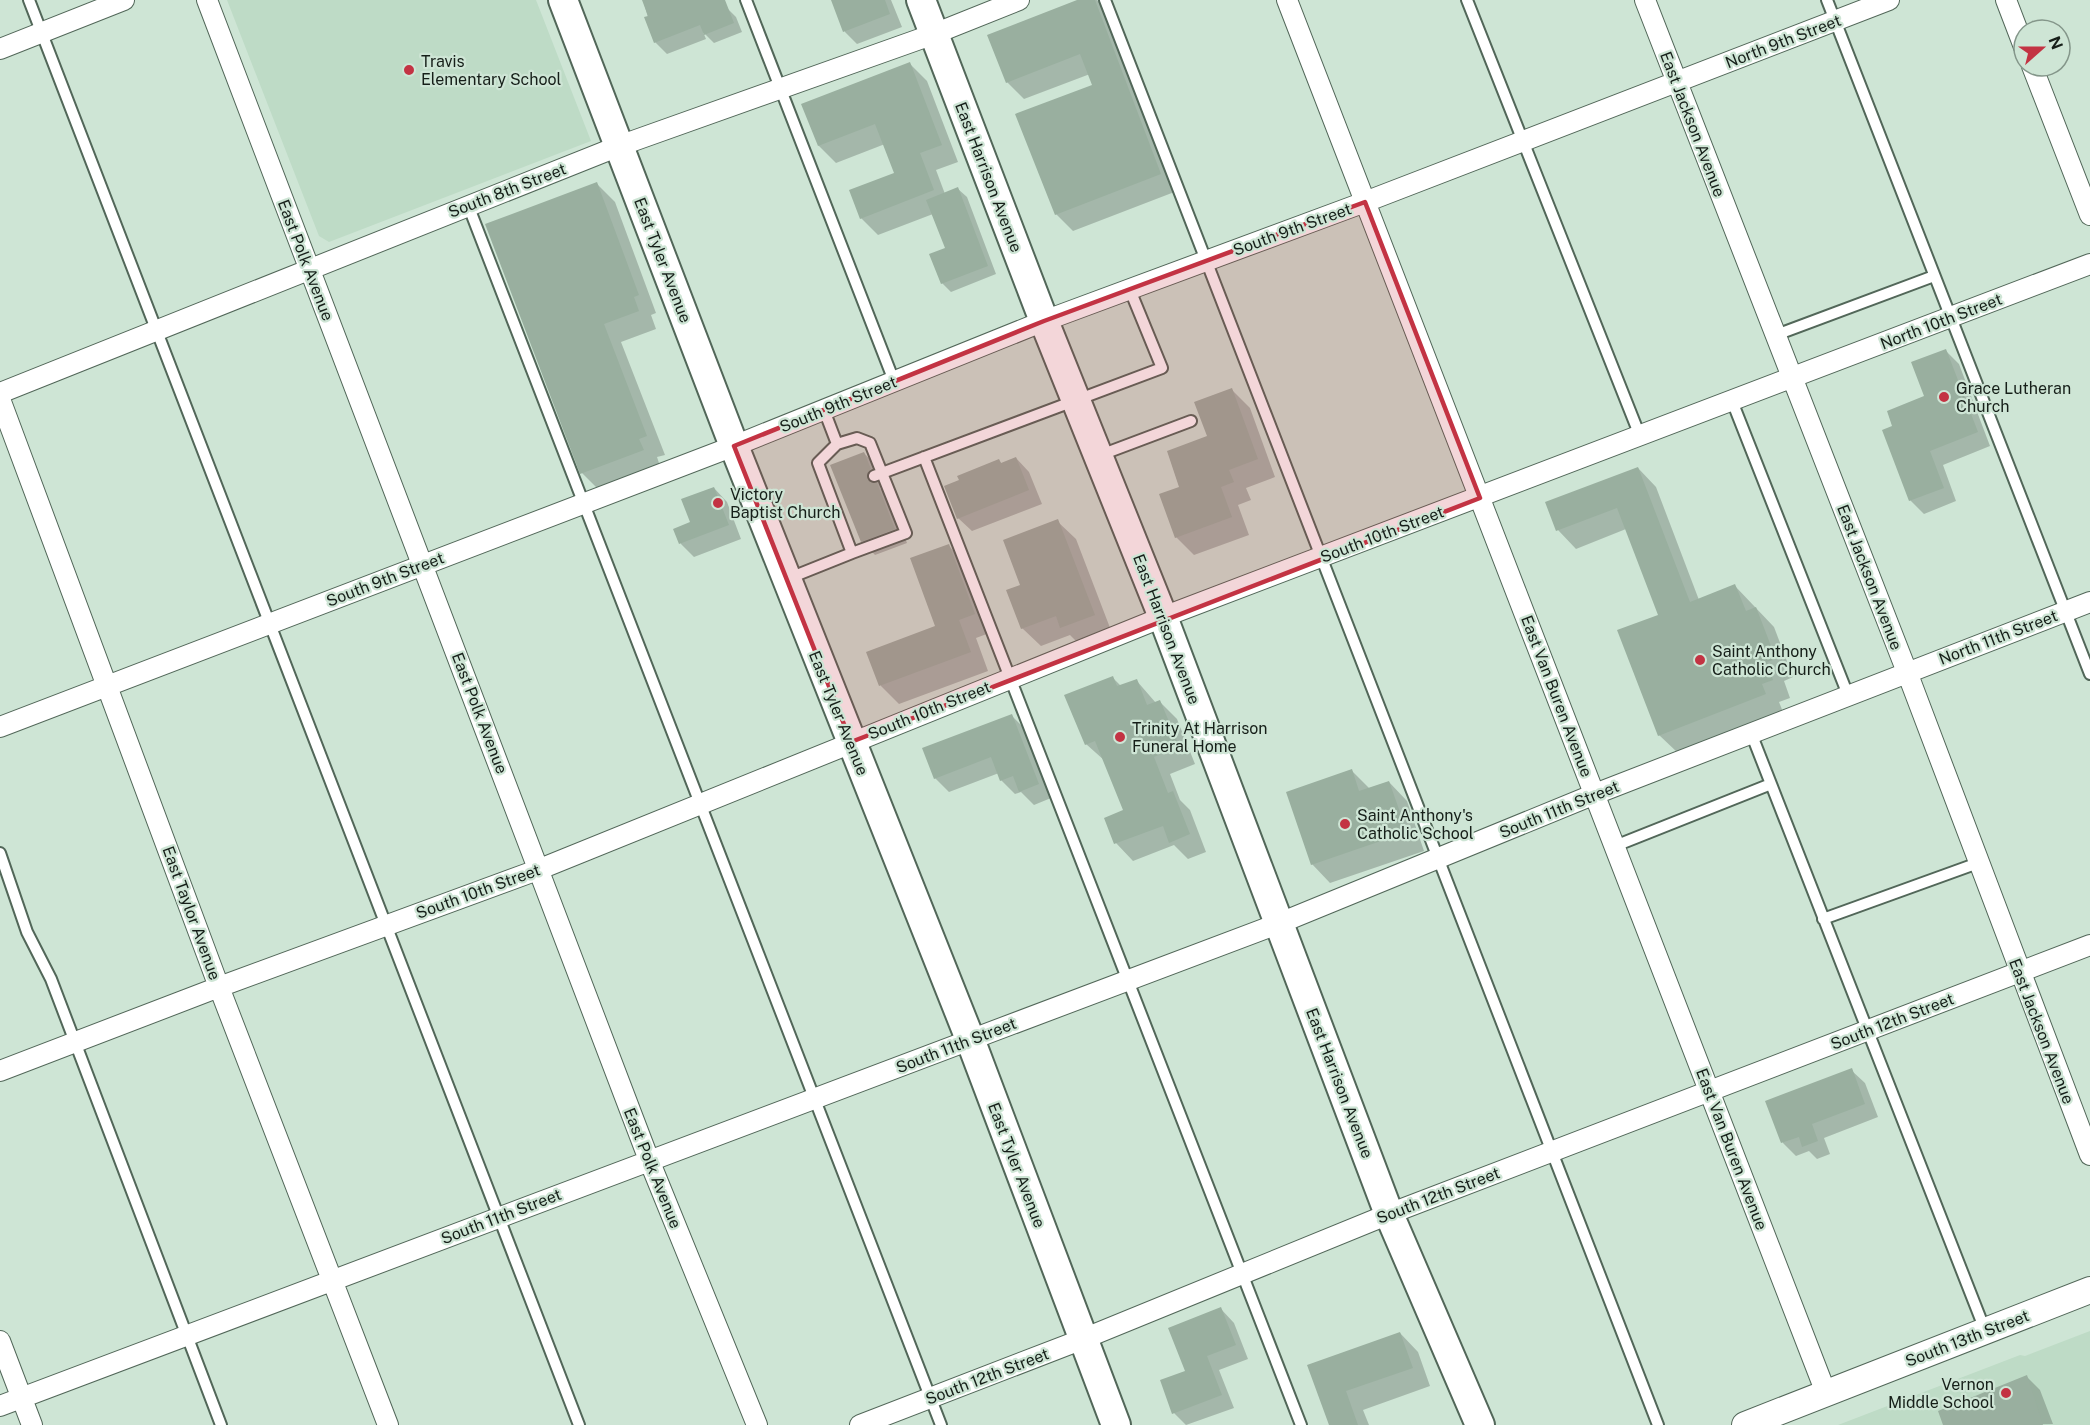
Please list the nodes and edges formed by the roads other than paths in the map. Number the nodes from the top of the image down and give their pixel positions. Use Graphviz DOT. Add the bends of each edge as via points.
graph roads {
  1 [pos="29,0"];
  2 [pos="124,0"];
  3 [pos="207,0"];
  4 [pos="563,0"];
  5 [pos="746,0"];
  6 [pos="921,0"];
  7 [pos="1019,0"];
  8 [pos="1105,0"];
  9 [pos="1287,0"];
  10 [pos="1467,0"];
  11 [pos="1645,0"];
  12 [pos="1827,0"];
  13 [pos="1888,0"];
  14 [pos="2006,0"];
  15 [pos="2013,18"];
  16 [pos="1835,21"];
  17 [pos="41,32"];
  18 [pos="934,34"];
  19 [pos="0,49"];
  20 [pos="2037,78"];
  21 [pos="1676,81"];
  22 [pos="780,89"];
  23 [pos="1522,141"];
  24 [pos="619,146"];
  25 [pos="1365,202"];
  26 [pos="468,206"];
  27 [pos="2090,215"];
  28 [pos="1207,261"];
  29 [pos="2090,264"];
  30 [pos="309,268"];
  31 [pos="1934,276"];
  32 [pos="1130,290"];
  33 [pos="1950,317"];
  34 [pos="1044,321"];
  35 [pos="156,330"];
  36 [pos="1776,335"];
  37 [pos="1792,378"];
  38 [pos="894,381"];
  39 [pos="0,393"];
  40 [pos="0,399"];
  41 [pos="1076,400"];
  42 [pos="1732,401"];
  43 [pos="824,410"];
  44 [pos="1191,421"];
  45 [pos="1640,436"];
  46 [pos="837,444"];
  47 [pos="734,446"];
  48 [pos="1098,456"];
  49 [pos="924,457"];
  50 [pos="878,475"];
  51 [pos="1480,498"];
  52 [pos="583,503"];
  53 [pos="852,553"];
  54 [pos="1322,557"];
  55 [pos="423,565"];
  56 [pos="787,579"];
  57 [pos="2090,602"];
  58 [pos="2065,611"];
  59 [pos="1163,617"];
  60 [pos="270,624"];
  61 [pos="1907,672"];
  62 [pos="2090,674"];
  63 [pos="1010,678"];
  64 [pos="109,686"];
  65 [pos="1848,695"];
  66 [pos="0,727"];
  67 [pos="1751,733"];
  68 [pos="851,742"];
  69 [pos="1771,784"];
  70 [pos="1595,794"];
  71 [pos="699,804"];
  72 [pos="1615,846"];
  73 [pos="0,853"];
  74 [pos="1438,858"];
  75 [pos="1978,863"];
  76 [pos="540,869"];
  77 [pos="1823,919"];
  78 [pos="1280,923"];
  79 [pos="384,926"];
  80 [pos="2090,945"];
  81 [pos="2019,972"];
  82 [pos="1128,980"];
  83 [pos="219,987"];
  84 [pos="1866,1031"];
  85 [pos="970,1039"];
  86 [pos="75,1042"];
  87 [pos="0,1071"];
  88 [pos="1710,1090"];
  89 [pos="814,1098"];
  90 [pos="1551,1152"];
  91 [pos="2090,1155"];
  92 [pos="649,1160"];
  93 [pos="1389,1214"];
  94 [pos="497,1217"];
  95 [pos="1241,1275"];
  96 [pos="332,1279"];
  97 [pos="2090,1290"];
  98 [pos="1985,1331"];
  99 [pos="186,1335"];
  100 [pos="1083,1339"];
  101 [pos="0,1341"];
  102 [pos="1826,1393"];
  103 [pos="22,1398"];
  104 [pos="931,1398"];
  105 [pos="0,1406"];
  106 [pos="32,1425"];
  107 [pos="221,1425"];
  108 [pos="388,1425"];
  109 [pos="579,1425"];
  110 [pos="757,1425"];
  111 [pos="860,1425"];
  112 [pos="941,1425"];
  113 [pos="1116,1425"];
  114 [pos="1301,1425"];
  115 [pos="1480,1425"];
  116 [pos="1658,1425"];
  117 [pos="1745,1425"];
  1 -- 17 [label="lane"];
  2 -- 17 [label="street"];
  3 -- 30 [label="street, East Polk Avenue"];
  4 -- 24 [label="main road, East Tyler Avenue"];
  5 -- 22 [label="lane"];
  6 -- 18 [label="main road, East Harrison Avenue"];
  7 -- 18 [label="street, South 8th Street"];
  8 -- 28 [label="lane"];
  9 -- 25 [label="street, East Van Buren Avenue"];
  10 -- 23 [label="lane"];
  11 -- 21 [label="street, East Jackson Avenue"];
  12 -- 16 [label="lane"];
  13 -- 16 [label="street, North 9th Street"];
  14 -- 15 [label="street"];
  16 -- 21 [label="street, North 9th Street"];
  16 -- 31 [label="lane"];
  17 -- 19 [label="street"];
  17 -- 35 [label="lane"];
  18 -- 22 [label="street, South 8th Street"];
  18 -- 34 [label="main road, East Harrison Avenue"];
  20 -- 27 [label="street"];
  21 -- 23 [label="street, South 9th Street"];
  21 -- 36 [label="street, East Jackson Avenue"];
  22 -- 24 [label="street, South 8th Street"];
  22 -- 38 [label="lane"];
  23 -- 25 [label="street, South 9th Street"];
  23 -- 45 [label="lane"];
  24 -- 26 [label="street, South 8th Street"];
  24 -- 47 [label="main road, East Tyler Avenue"];
  25 -- 28 [label="street, South 9th Street"];
  25 -- 51 [label="street, East Van Buren Avenue"];
  26 -- 30 [label="street, South 8th Street"];
  26 -- 52 [label="lane"];
  28 -- 32 [label="street, South 9th Street"];
  28 -- 54 [label="lane"];
  29 -- 33 [label="street, North 10th Street"];
  30 -- 35 [label="street, South 8th Street"];
  30 -- 55 [label="street, East Polk Avenue"];
  31 -- 33 [label="lane"];
  31 -- 36 [label="lane"];
  32 -- 34 [label="street, South 9th Street"];
  32 -- 41 [label="lane" via="1162,368"];
  33 -- 37 [label="street, North 10th Street"];
  33 -- 58 [label="lane"];
  34 -- 38 [label="street, South 9th Street"];
  34 -- 41 [label="main road, East Harrison Avenue"];
  35 -- 39 [label="street, South 8th Street"];
  35 -- 60 [label="lane"];
  36 -- 37 [label="street, East Jackson Avenue"];
  37 -- 42 [label="street, South 10th Street"];
  37 -- 61 [label="street, East Jackson Avenue"];
  38 -- 43 [label="street, South 9th Street"];
  40 -- 64 [label="street, East Taylor Avenue"];
  41 -- 48 [label="main road, East Harrison Avenue"];
  41 -- 49 [label="lane"];
  42 -- 45 [label="street, South 10th Street"];
  42 -- 65 [label="lane"];
  43 -- 46 [label="lane"];
  43 -- 47 [label="street, South 9th Street"];
  44 -- 48 [label="lane"];
  45 -- 51 [label="street, South 10th Street"];
  46 -- 50 [label="lane" via="857,438 870,443"];
  46 -- 53 [label="lane" via="818,463 835,491"];
  47 -- 52 [label="street, South 9th Street"];
  47 -- 56 [label="main road, East Tyler Avenue"];
  48 -- 59 [label="main road, East Harrison Avenue"];
  49 -- 50 [label="lane"];
  49 -- 63 [label="lane"];
  50 -- 53 [label="lane" via="906,532"];
  51 -- 54 [label="street, South 10th Street"];
  51 -- 70 [label="street, East Van Buren Avenue"];
  52 -- 55 [label="street, South 9th Street"];
  52 -- 71 [label="lane"];
  53 -- 56 [label="lane"];
  54 -- 59 [label="street, South 10th Street"];
  54 -- 74 [label="lane"];
  55 -- 60 [label="street, South 9th Street"];
  55 -- 76 [label="street, East Polk Avenue"];
  56 -- 68 [label="main road, East Tyler Avenue"];
  57 -- 58 [label="street, North 11th Street"];
  58 -- 61 [label="street, North 11th Street"];
  58 -- 62 [label="lane"];
  59 -- 63 [label="street, South 10th Street"];
  59 -- 78 [label="main road, East Harrison Avenue"];
  60 -- 64 [label="street, South 9th Street"];
  60 -- 79 [label="lane"];
  61 -- 65 [label="street, South 11th Street"];
  61 -- 75 [label="street, East Jackson Avenue"];
  63 -- 68 [label="street, South 10th Street"];
  63 -- 82 [label="lane"];
  64 -- 66 [label="street, South 9th Street"];
  64 -- 83 [label="street, East Taylor Avenue"];
  65 -- 67 [label="street, South 11th Street"];
  67 -- 69 [label="lane"];
  67 -- 70 [label="street, South 11th Street"];
  68 -- 71 [label="street, South 10th Street"];
  68 -- 85 [label="main road, East Tyler Avenue"];
  69 -- 72 [label="lane"];
  69 -- 77 [label="lane"];
  70 -- 72 [label="street, East Van Buren Avenue"];
  70 -- 74 [label="street, South 11th Street"];
  71 -- 76 [label="street, South 10th Street"];
  71 -- 89 [label="lane"];
  72 -- 88 [label="street, East Van Buren Avenue"];
  73 -- 86 [label="lane" via="27,932 51,979"];
  74 -- 78 [label="street, South 11th Street"];
  74 -- 90 [label="lane"];
  75 -- 77 [label="lane"];
  75 -- 81 [label="street, East Jackson Avenue"];
  76 -- 79 [label="street, South 10th Street"];
  76 -- 92 [label="street, East Polk Avenue"];
  77 -- 84 [label="lane"];
  78 -- 82 [label="street, South 11th Street"];
  78 -- 93 [label="main road, East Harrison Avenue"];
  79 -- 83 [label="street, South 10th Street"];
  79 -- 94 [label="lane"];
  80 -- 81 [label="street, South 12th Street"];
  81 -- 84 [label="street, South 12th Street"];
  81 -- 91 [label="street, East Jackson Avenue"];
  82 -- 85 [label="street, South 11th Street"];
  82 -- 95 [label="lane"];
  83 -- 86 [label="street, South 10th Street"];
  83 -- 96 [label="street, East Taylor Avenue"];
  84 -- 88 [label="street, South 12th Street"];
  84 -- 98 [label="lane"];
  85 -- 89 [label="street, South 11th Street"];
  85 -- 100 [label="main road, East Tyler Avenue"];
  86 -- 87 [label="street, South 10th Street"];
  86 -- 99 [label="lane"];
  88 -- 90 [label="street, South 12th Street"];
  88 -- 102 [label="street, East Van Buren Avenue"];
  89 -- 92 [label="street, South 11th Street"];
  89 -- 104 [label="lane"];
  90 -- 93 [label="street, South 12th Street"];
  90 -- 116 [label="lane"];
  92 -- 94 [label="street, South 11th Street"];
  92 -- 110 [label="street, East Polk Avenue"];
  93 -- 95 [label="street, South 12th Street"];
  93 -- 115 [label="main road, East Harrison Avenue"];
  94 -- 96 [label="street, South 11th Street"];
  94 -- 109 [label="lane"];
  95 -- 100 [label="street, South 12th Street"];
  95 -- 114 [label="lane"];
  96 -- 99 [label="street, South 11th Street"];
  96 -- 108 [label="street, East Taylor Avenue"];
  97 -- 98 [label="street, South 13th Street"];
  98 -- 102 [label="street, South 13th Street"];
  99 -- 103 [label="street, South 11th Street"];
  99 -- 107 [label="lane"];
  100 -- 104 [label="street, South 12th Street"];
  100 -- 113 [label="main road, East Tyler Avenue"];
  101 -- 103 [label="street"];
  102 -- 117 [label="street, South 13th Street"];
  103 -- 105 [label="street, South 11th Street"];
  103 -- 106 [label="street"];
  104 -- 111 [label="street, South 12th Street"];
  104 -- 112 [label="lane"];
}
